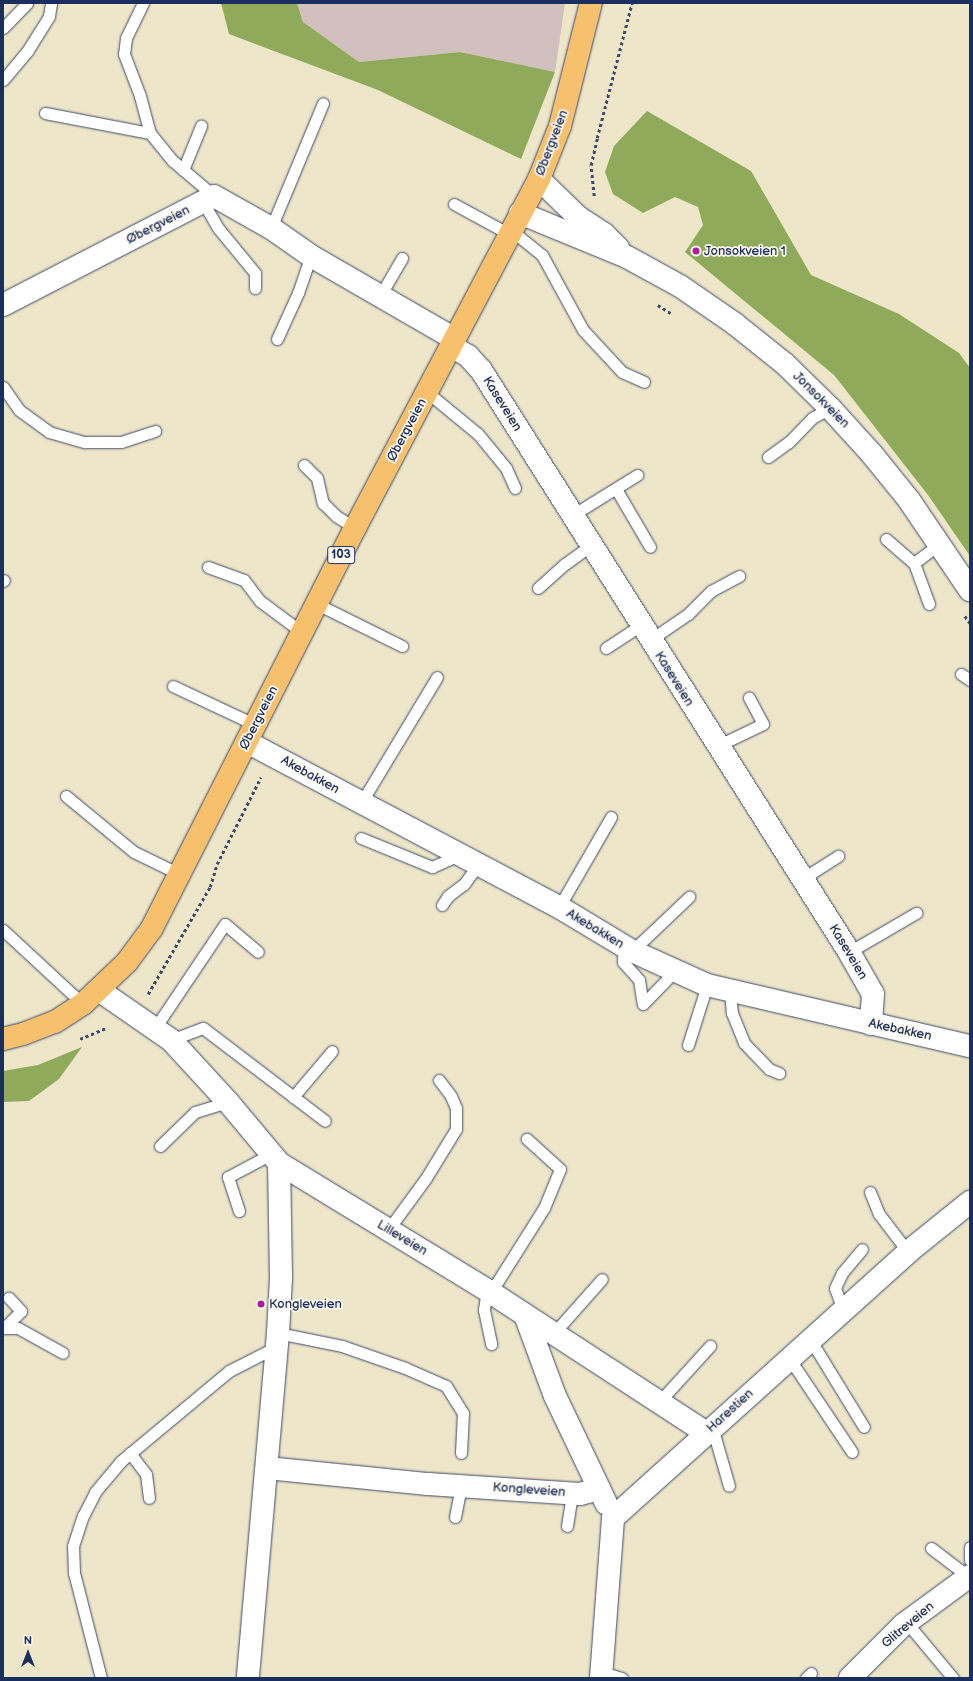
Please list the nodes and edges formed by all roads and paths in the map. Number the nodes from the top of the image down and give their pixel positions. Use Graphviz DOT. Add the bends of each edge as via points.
graph roads {
  1 [pos="27,3"];
  2 [pos="51,3"];
  3 [pos="143,3"];
  4 [pos="591,3"];
  5 [pos="632,3"];
  6 [pos="3,28"];
  7 [pos="3,80"];
  8 [pos="323,103"];
  9 [pos="46,112"];
  10 [pos="201,126"];
  11 [pos="150,134"];
  12 [pos="183,170"];
  13 [pos="539,179"];
  14 [pos="208,199"];
  15 [pos="454,204"];
  16 [pos="578,217"];
  17 [pos="513,226"];
  18 [pos="271,228"];
  19 [pos="311,256"];
  20 [pos="627,257"];
  21 [pos="402,258"];
  22 [pos="255,288"];
  23 [pos="380,296"];
  24 [pos="656,304"];
  25 [pos="3,305"];
  26 [pos="674,316"];
  27 [pos="277,339"];
  28 [pos="453,342"];
  29 [pos="644,382"];
  30 [pos="3,387"];
  31 [pos="427,392"];
  32 [pos="830,408"];
  33 [pos="155,431"];
  34 [pos="768,457"];
  35 [pos="304,465"];
  36 [pos="637,475"];
  37 [pos="515,488"];
  38 [pos="616,489"];
  39 [pos="571,516"];
  40 [pos="355,528"];
  41 [pos="886,539"];
  42 [pos="939,544"];
  43 [pos="590,546"];
  44 [pos="650,547"];
  45 [pos="914,563"];
  46 [pos="208,567"];
  47 [pos="739,576"];
  48 [pos="538,588"];
  49 [pos="970,590"];
  50 [pos="317,604"];
  51 [pos="929,604"];
  52 [pos="962,610"];
  53 [pos="970,623"];
  54 [pos="303,633"];
  55 [pos="645,633"];
  56 [pos="402,646"];
  57 [pos="606,648"];
  58 [pos="437,677"];
  59 [pos="173,686"];
  60 [pos="749,698"];
  61 [pos="251,733"];
  62 [pos="717,746"];
  63 [pos="271,753"];
  64 [pos="66,796"];
  65 [pos="361,803"];
  66 [pos="611,817"];
  67 [pos="361,838"];
  68 [pos="459,855"];
  69 [pos="838,856"];
  70 [pos="478,865"];
  71 [pos="177,874"];
  72 [pos="802,879"];
  73 [pos="690,897"];
  74 [pos="442,905"];
  75 [pos="559,907"];
  76 [pos="916,913"];
  77 [pos="3,930"];
  78 [pos="628,948"];
  79 [pos="258,952"];
  80 [pos="849,952"];
  81 [pos="675,970"];
  82 [pos="707,985"];
  83 [pos="730,991"];
  84 [pos="92,998"];
  85 [pos="135,1017"];
  86 [pos="871,1024"];
  87 [pos="163,1034"];
  88 [pos="3,1039"];
  89 [pos="688,1045"];
  90 [pos="970,1046"];
  91 [pos="332,1051"];
  92 [pos="780,1073"];
  93 [pos="439,1080"];
  94 [pos="294,1098"];
  95 [pos="228,1102"];
  96 [pos="325,1121"];
  97 [pos="527,1139"];
  98 [pos="160,1146"];
  99 [pos="275,1158"];
  100 [pos="870,1192"];
  101 [pos="970,1202"];
  102 [pos="239,1211"];
  103 [pos="388,1230"];
  104 [pos="862,1249"];
  105 [pos="908,1252"];
  106 [pos="602,1279"];
  107 [pos="489,1291"];
  108 [pos="9,1298"];
  109 [pos="843,1310"];
  110 [pos="525,1315"];
  111 [pos="3,1328"];
  112 [pos="554,1333"];
  113 [pos="810,1339"];
  114 [pos="277,1340"];
  115 [pos="491,1344"];
  116 [pos="710,1346"];
  117 [pos="63,1353"];
  118 [pos="788,1358"];
  119 [pos="659,1402"];
  120 [pos="864,1427"];
  121 [pos="709,1430"];
  122 [pos="852,1452"];
  123 [pos="130,1453"];
  124 [pos="460,1453"];
  125 [pos="267,1468"];
  126 [pos="461,1486"];
  127 [pos="729,1486"];
  128 [pos="599,1489"];
  129 [pos="572,1493"];
  130 [pos="149,1498"];
  131 [pos="455,1517"];
  132 [pos="613,1518"];
  133 [pos="567,1526"];
  134 [pos="970,1547"];
  135 [pos="931,1548"];
  136 [pos="970,1571"];
  137 [pos="907,1623"];
  138 [pos="858,1675"];
  139 [pos="608,1676"];
  140 [pos="100,1678"];
  141 [pos="248,1678"];
  142 [pos="953,1678"];
  1 -- 6 [label="lane"];
  2 -- 7 [label="lane" via="49,16"];
  3 -- 11 [label="lane" via="126,38 124,54 140,96"];
  4 -- 13 [label="main road, Øbergveien / 103" via="560,126"];
  5 -- 16 [label="path" via="631,15 596,138 591,165 595,195"];
  8 -- 18 [label="lane"];
  9 -- 11 [label="lane"];
  10 -- 12 [label="lane"];
  11 -- 12 [label="lane"];
  12 -- 14 [label="lane"];
  13 -- 16 [label="street, Jonsokveien"];
  13 -- 17 [label="main road, Øbergveien / 103"];
  14 -- 18 [label="street"];
  14 -- 22 [label="lane" via="218,228 255,273"];
  14 -- 25 [label="street, Øbergveien"];
  15 -- 17 [label="lane"];
  16 -- 20 [label="street, Jonsokveien" via="604,234"];
  17 -- 20 [label="street, Jonsokveien"];
  17 -- 28 [label="main road, Øbergveien / 103"];
  17 -- 29 [label="lane" via="542,255 583,330 622,372"];
  18 -- 19 [label="street"];
  19 -- 23 [label="street"];
  19 -- 27 [label="lane"];
  20 -- 32 [label="street, Jonsokveien" via="680,286 735,324 785,364"];
  21 -- 23 [label="lane"];
  23 -- 28 [label="street"];
  24 -- 26 [label="path"];
  28 -- 31 [label="main road, Øbergveien / 103"];
  28 -- 39 [label="street, Kaseveien" via="481,370"];
  30 -- 33 [label="lane" via="19,410 49,432 85,442 121,442"];
  31 -- 37 [label="lane" via="478,434 506,468"];
  31 -- 40 [label="main road, Øbergveien / 103"];
  32 -- 34 [label="lane" via="812,418 788,442"];
  32 -- 42 [label="street, Jonsokveien" via="909,500"];
  35 -- 40 [label="lane" via="317,478 323,503 336,516"];
  36 -- 38 [label="lane"];
  38 -- 39 [label="lane"];
  38 -- 44 [label="lane"];
  39 -- 43 [label="street, Kaseveien"];
  40 -- 50 [label="main road, Øbergveien / 103"];
  41 -- 45 [label="lane"];
  42 -- 45 [label="lane"];
  42 -- 49 [label="street, Jonsokveien"];
  43 -- 48 [label="lane"];
  43 -- 55 [label="street, Kaseveien"];
  45 -- 51 [label="lane"];
  46 -- 54 [label="lane" via="244,580 260,601"];
  47 -- 55 [label="lane" via="712,590 688,614"];
  50 -- 54 [label="main road, Øbergveien / 103"];
  50 -- 56 [label="lane"];
  52 -- 53 [label="path"];
  54 -- 61 [label="main road, Øbergveien / 103"];
  55 -- 57 [label="lane"];
  55 -- 62 [label="street, Kaseveien"];
  58 -- 65 [label="lane"];
  59 -- 61 [label="lane"];
  60 -- 62 [label="lane" via="763,724"];
  61 -- 63 [label="street, Akebakken"];
  61 -- 71 [label="main road, Øbergveien / 103"];
  62 -- 72 [label="street, Kaseveien"];
  63 -- 65 [label="street, Akebakken"];
  63 -- 85 [label="path" via="259,783 217,864 210,887"];
  64 -- 71 [label="lane" via="134,852"];
  65 -- 68 [label="street, Akebakken"];
  66 -- 75 [label="lane"];
  67 -- 68 [label="lane" via="432,867"];
  68 -- 70 [label="street, Akebakken"];
  69 -- 72 [label="lane"];
  70 -- 74 [label="lane" via="464,884 448,896"];
  70 -- 75 [label="street, Akebakken"];
  71 -- 84 [label="main road, Øbergveien / 103" via="152,928 127,962"];
  72 -- 80 [label="street, Kaseveien"];
  73 -- 78 [label="lane"];
  75 -- 78 [label="street, Akebakken"];
  76 -- 80 [label="lane"];
  77 -- 84 [label="lane"];
  78 -- 81 [label="street, Akebakken"];
  78 -- 81 [label="lane" via="623,962 639,980 642,1004"];
  79 -- 87 [label="lane" via="225,924"];
  80 -- 86 [label="street, Kaseveien" via="873,994"];
  81 -- 82 [label="street, Akebakken"];
  82 -- 83 [label="street, Akebakken"];
  82 -- 89 [label="lane"];
  83 -- 86 [label="street, Akebakken"];
  83 -- 92 [label="lane" via="732,1013 744,1043 769,1069"];
  84 -- 85 [label="street"];
  84 -- 88 [label="main road, Øbergveien / 103" via="55,1022"];
  85 -- 87 [label="street"];
  86 -- 90 [label="street, Akebakken"];
  87 -- 94 [label="lane" via="203,1028"];
  87 -- 95 [label="street"];
  91 -- 94 [label="lane"];
  93 -- 103 [label="lane" via="456,1108 456,1129 426,1178"];
  94 -- 96 [label="lane"];
  95 -- 98 [label="lane" via="195,1112"];
  95 -- 99 [label="street"];
  97 -- 107 [label="lane" via="560,1169 544,1208"];
  99 -- 102 [label="lane" via="228,1177"];
  99 -- 103 [label="street, Lilleveien"];
  99 -- 114 [label="street" via="280,1278"];
  100 -- 105 [label="lane" via="879,1214"];
  101 -- 105 [label="street, Harestien"];
  103 -- 107 [label="street, Lilleveien"];
  104 -- 109 [label="lane" via="842,1273 835,1288"];
  105 -- 109 [label="street, Harestien"];
  106 -- 112 [label="lane"];
  107 -- 110 [label="street, Lilleveien"];
  107 -- 115 [label="lane" via="484,1310"];
  108 -- 111 [label="lane" via="21,1311"];
  109 -- 113 [label="street, Harestien"];
  110 -- 112 [label="street, Lilleveien"];
  110 -- 128 [label="street" via="555,1396"];
  111 -- 117 [label="lane" via="18,1328"];
  112 -- 119 [label="street, Lilleveien"];
  113 -- 118 [label="street, Harestien"];
  113 -- 120 [label="lane"];
  114 -- 123 [label="lane" via="229,1371"];
  114 -- 124 [label="lane" via="342,1346 446,1386 463,1413"];
  114 -- 125 [label="street"];
  116 -- 119 [label="lane"];
  118 -- 121 [label="street, Harestien"];
  118 -- 122 [label="lane"];
  119 -- 121 [label="street, Lilleveien"];
  121 -- 127 [label="lane"];
  121 -- 132 [label="street, Harestien"];
  123 -- 130 [label="lane" via="146,1474"];
  123 -- 140 [label="lane" via="95,1492 83,1516 73,1546 74,1573"];
  125 -- 126 [label="street, Kongleveien"];
  125 -- 141 [label="street" via="254,1584"];
  126 -- 129 [label="street, Kongleveien"];
  126 -- 131 [label="lane"];
  128 -- 129 [label="street, Kongleveien"];
  128 -- 132 [label="street"];
  129 -- 133 [label="lane"];
  132 -- 139 [label="street"];
  134 -- 136 [label="lane"];
  135 -- 136 [label="lane"];
  136 -- 137 [label="street, Glitreveien"];
  137 -- 138 [label="street, Glitreveien"];
  137 -- 142 [label="lane"];
}
